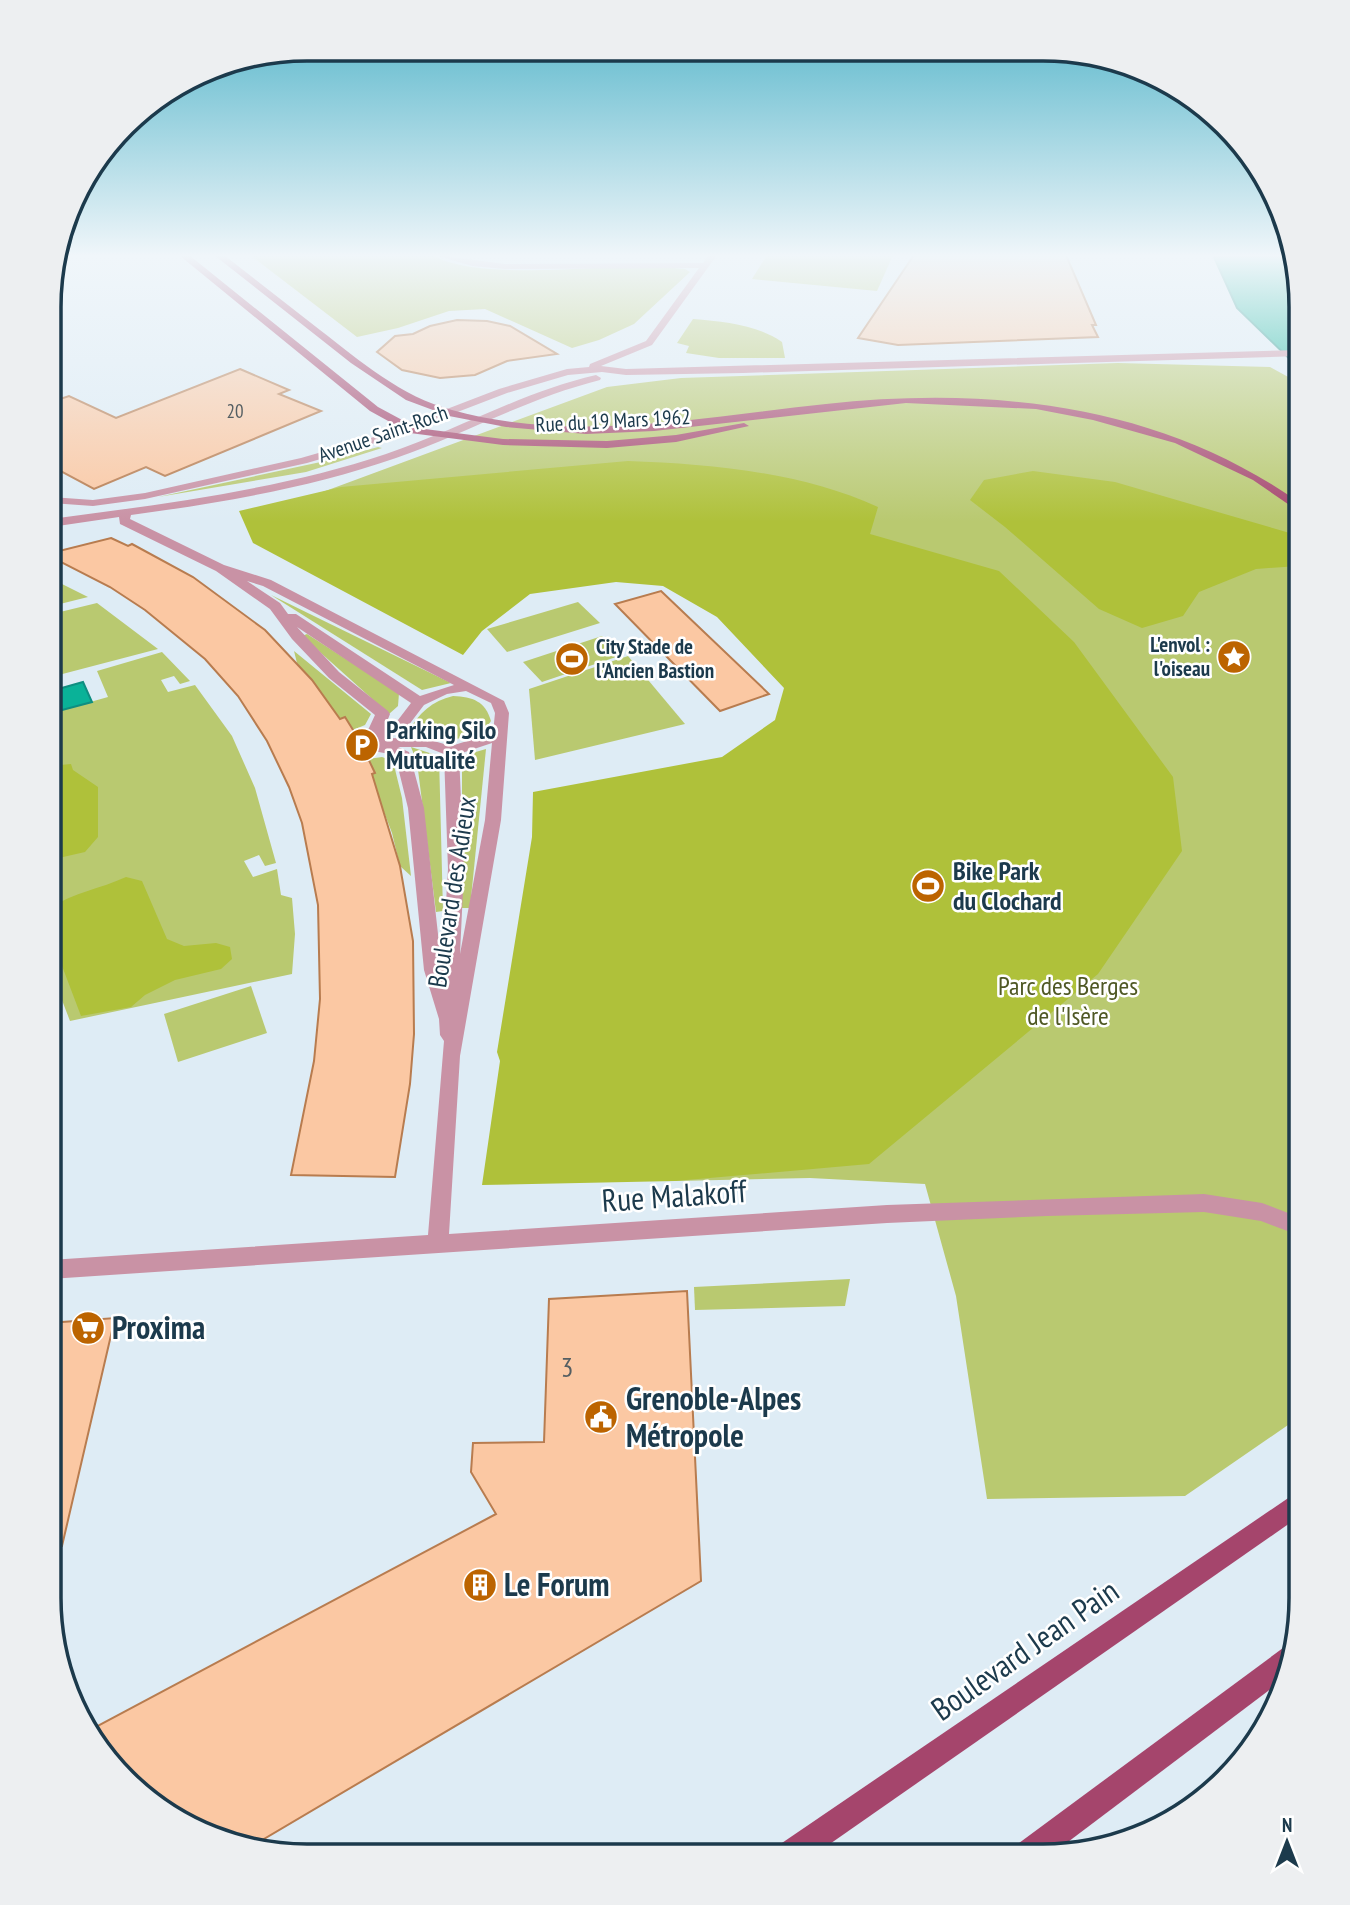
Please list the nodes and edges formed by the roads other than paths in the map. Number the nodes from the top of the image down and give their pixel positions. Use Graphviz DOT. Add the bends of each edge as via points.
graph roads {
  1 [pos="290,344"];
  2 [pos="332,344"];
  3 [pos="663,344"];
  4 [pos="1289,353"];
  5 [pos="656,357"];
  6 [pos="580,371"];
  7 [pos="626,372"];
  8 [pos="449,413"];
  9 [pos="784,414"];
  10 [pos="480,420"];
  11 [pos="405,428"];
  12 [pos="441,436"];
  13 [pos="145,496"];
  14 [pos="61,501"];
  15 [pos="1289,501"];
  16 [pos="125,513"];
  17 [pos="61,522"];
  18 [pos="220,568"];
  19 [pos="275,607"];
  20 [pos="468,687"];
  21 [pos="419,702"];
  22 [pos="500,736"];
  23 [pos="362,744"];
  24 [pos="451,751"];
  25 [pos="448,1019"];
  26 [pos="451,1056"];
  27 [pos="1288,1222"];
  28 [pos="438,1244"];
  29 [pos="61,1269"];
  30 [pos="1288,1510"];
  31 [pos="1279,1667"];
  32 [pos="805,1844"];
  33 [pos="1041,1844"];
  1 -- 11 [label="main road"];
  2 -- 8 [label="main road, Rue du 19 Mars 1962" via="416,402"];
  3 -- 5 [label="street"];
  4 -- 5 [label="street"];
  5 -- 6 [label="street, Avenue Saint-Roch"];
  5 -- 7 [label="street"];
  6 -- 7 [label="street, Avenue Saint-Roch"];
  6 -- 8 [label="street, Avenue Saint-Roch" via="539,379"];
  7 -- 10 [label="street, Avenue Saint-Roch" via="570,385"];
  8 -- 10 [label="main road, Rue du 19 Mars 1962"];
  8 -- 11 [label="street, Avenue Saint-Roch"];
  9 -- 10 [label="main road, Rue du 19 Mars 1962" via="586,432"];
  9 -- 12 [label="main road, Rue du 19 Mars 1962" via="701,436 623,444 541,445"];
  9 -- 15 [label="main road, Rue du 19 Mars 1962" via="866,403 947,400 1073,412 1179,441 1257,478"];
  10 -- 12 [label="street, Avenue Saint-Roch"];
  11 -- 12 [label="main road, Rue du 19 Mars 1962"];
  11 -- 13 [label="street, Avenue Saint-Roch" via="303,461"];
  12 -- 16 [label="street, Avenue Saint-Roch" via="323,477"];
  13 -- 14 [label="street, Avenue Saint-Roch" via="93,503"];
  13 -- 16 [label="street, Avenue Saint-Roch"];
  16 -- 17 [label="street"];
  16 -- 18 [label="street, Boulevard des Adieux" via="124,521"];
  18 -- 19 [label="street, Boulevard des Adieux"];
  18 -- 20 [label="street, Boulevard des Adieux" via="267,583"];
  19 -- 21 [label="street, Boulevard des Adieux"];
  19 -- 23 [label="street, Boulevard des Adieux" via="334,675 383,714"];
  20 -- 21 [label="street"];
  20 -- 22 [label="street, Boulevard des Adieux" via="497,701 502,713"];
  21 -- 23 [label="street" via="403,723"];
  22 -- 24 [label="street"];
  22 -- 26 [label="street, Boulevard des Adieux" via="493,820"];
  23 -- 24 [label="street" via="427,743"];
  23 -- 25 [label="street, Boulevard des Adieux" via="402,752 416,808 433,970"];
  24 -- 25 [label="street, Boulevard des Adieux" via="456,869"];
  25 -- 26 [label="street, Boulevard des Adieux"];
  26 -- 28 [label="street, Boulevard des Adieux"];
  27 -- 28 [label="street, Rue Malakoff" via="1262,1212 1204,1203 887,1214"];
  28 -- 29 [label="street, Rue Malakoff"];
  30 -- 32 [label="main road, Boulevard Jean Pain"];
  31 -- 33 [label="main road"];
}
